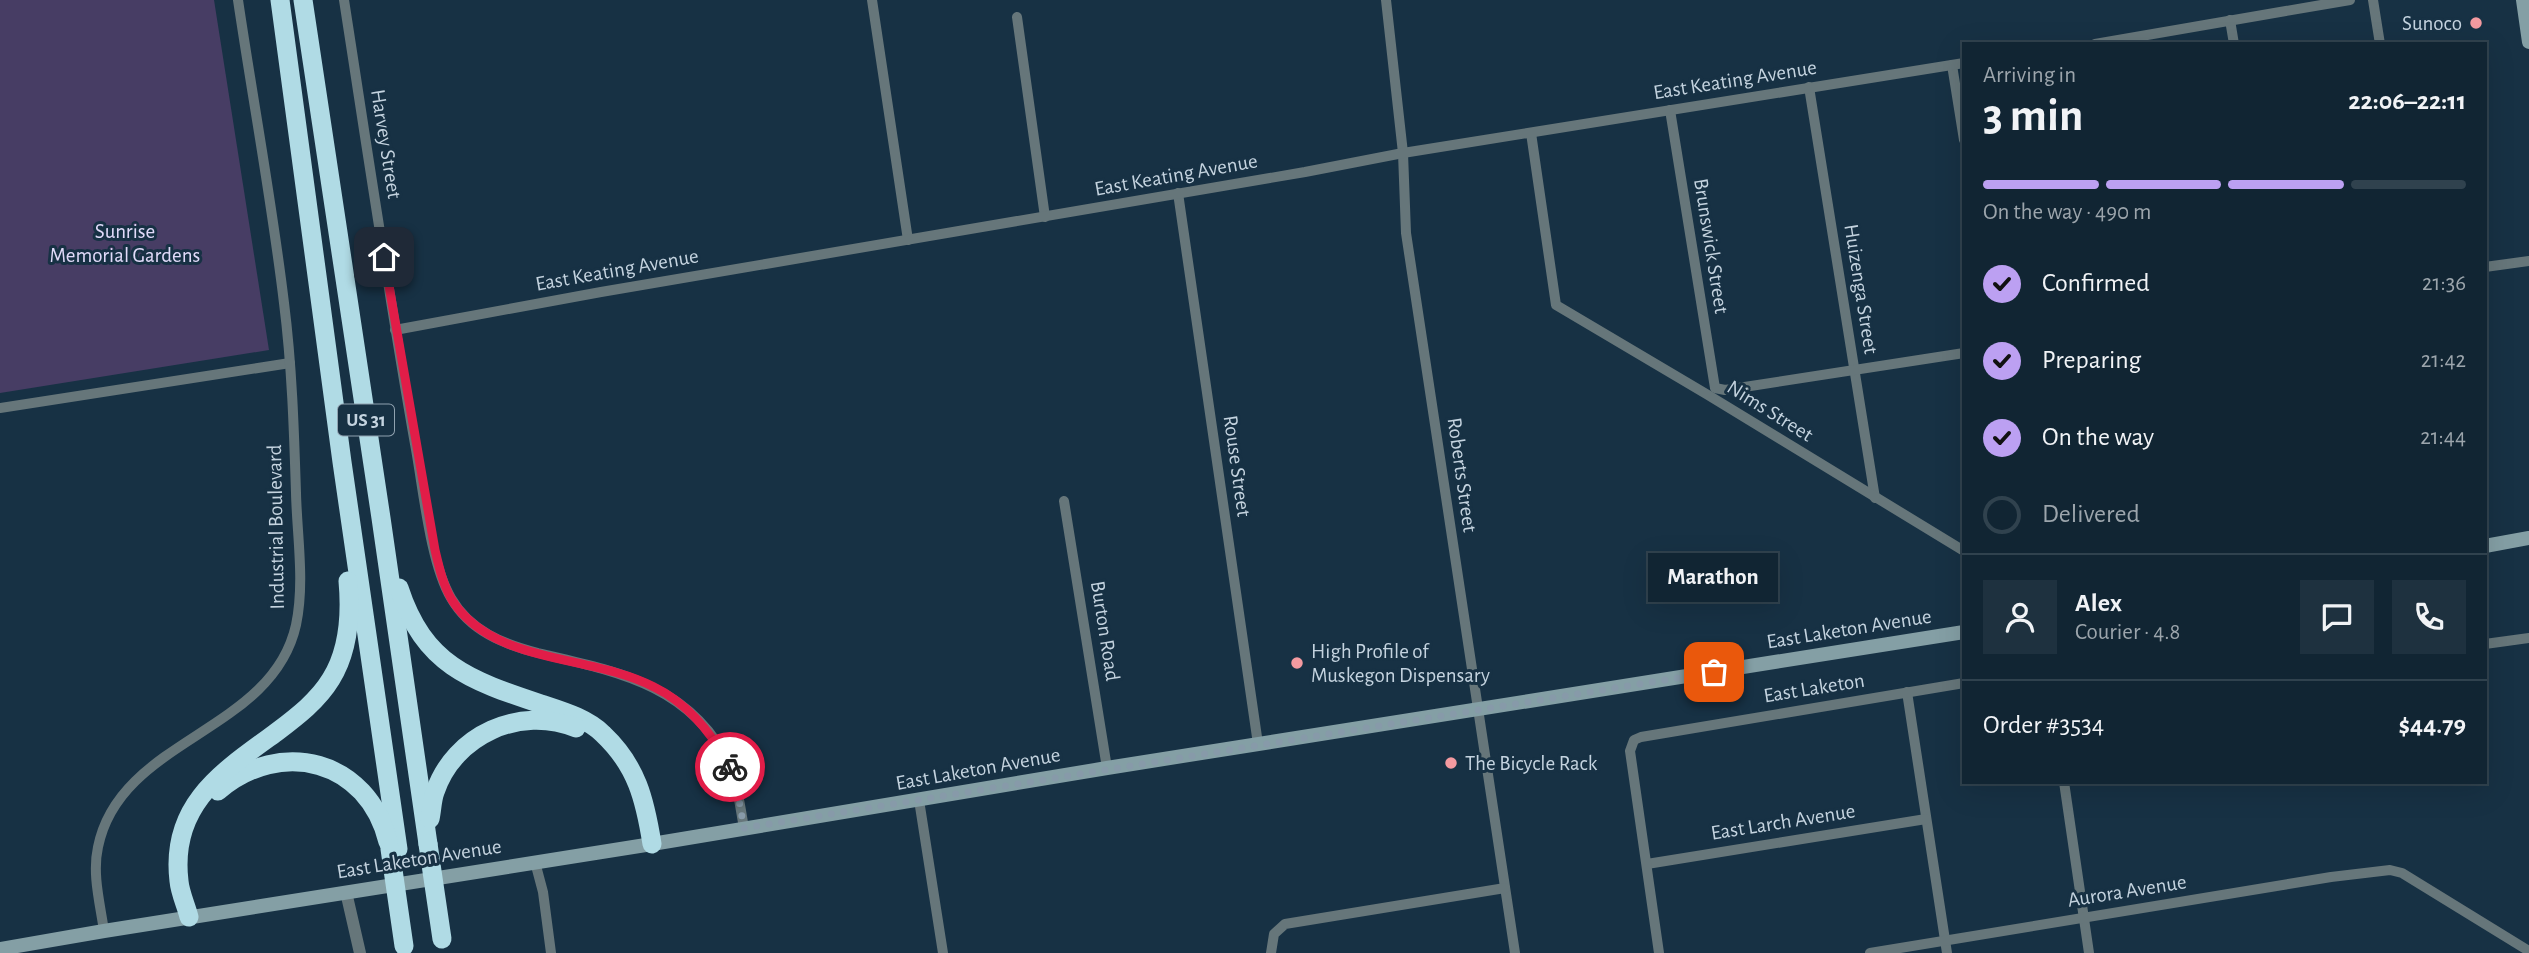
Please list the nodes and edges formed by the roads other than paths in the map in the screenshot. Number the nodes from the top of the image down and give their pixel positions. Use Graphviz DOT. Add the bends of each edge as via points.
graph roads {
  1 [pos="238,0"];
  2 [pos="280,0"];
  3 [pos="303,0"];
  4 [pos="344,0"];
  5 [pos="872,0"];
  6 [pos="1386,0"];
  7 [pos="2350,0"];
  8 [pos="2373,0"];
  9 [pos="2523,0"];
  10 [pos="1017,17"];
  11 [pos="2230,20"];
  12 [pos="2108,42"];
  13 [pos="2234,42"];
  14 [pos="2380,42"];
  15 [pos="2529,42"];
  16 [pos="1958,64"];
  17 [pos="1809,87"];
  18 [pos="1670,110"];
  19 [pos="1962,115"];
  20 [pos="1531,133"];
  21 [pos="1403,153"];
  22 [pos="1178,193"];
  23 [pos="1045,217"];
  24 [pos="908,240"];
  25 [pos="2529,261"];
  26 [pos="2487,267"];
  27 [pos="395,330"];
  28 [pos="1962,353"];
  29 [pos="290,363"];
  30 [pos="1854,369"];
  31 [pos="0,408"];
  32 [pos="342,462"];
  33 [pos="1875,498"];
  34 [pos="1065,501"];
  35 [pos="381,518"];
  36 [pos="2529,538"];
  37 [pos="2487,546"];
  38 [pos="1962,550"];
  39 [pos="1962,632"];
  40 [pos="2529,638"];
  41 [pos="2487,644"];
  42 [pos="1962,683"];
  43 [pos="1907,692"];
  44 [pos="1479,709"];
  45 [pos="1258,744"];
  46 [pos="1107,768"];
  47 [pos="2064,784"];
  48 [pos="919,800"];
  49 [pos="1926,818"];
  50 [pos="744,828"];
  51 [pos="427,842"];
  52 [pos="652,844"];
  53 [pos="394,849"];
  54 [pos="535,862"];
  55 [pos="1647,864"];
  56 [pos="1505,888"];
  57 [pos="346,892"];
  58 [pos="189,917"];
  59 [pos="2084,918"];
  60 [pos="104,930"];
  61 [pos="1945,941"];
  62 [pos="443,946"];
  63 [pos="1272,948"];
  64 [pos="0,949"];
  65 [pos="408,949"];
  66 [pos="2529,951"];
  67 [pos="360,953"];
  68 [pos="551,953"];
  69 [pos="943,953"];
  70 [pos="1515,953"];
  71 [pos="1659,953"];
  72 [pos="1870,953"];
  73 [pos="1947,953"];
  74 [pos="2089,953"];
  1 -- 29 [label="street, Industrial Boulevard"];
  2 -- 32 [label="highway, US 31"];
  3 -- 35 [label="highway, US 31"];
  4 -- 27 [label="street, Harvey Street"];
  5 -- 24 [label="street"];
  6 -- 21 [label="street, Roberts Street"];
  7 -- 11 [label="street"];
  8 -- 14 [label="street"];
  9 -- 15 [label="main road"];
  10 -- 23 [label="street"];
  11 -- 12 [label="street"];
  11 -- 13 [label="street"];
  16 -- 17 [label="street, East Keating Avenue"];
  16 -- 19 [label="street"];
  17 -- 18 [label="street, East Keating Avenue"];
  17 -- 30 [label="street, Huizenga Street"];
  18 -- 20 [label="street, East Keating Avenue"];
  18 -- 30 [label="street, Brunswick Street" via="1715,388"];
  20 -- 21 [label="street, East Keating Avenue"];
  20 -- 33 [label="street, Nims Street" via="1556,305"];
  21 -- 22 [label="street, East Keating Avenue"];
  21 -- 44 [label="street, Roberts Street" via="1406,233"];
  22 -- 23 [label="street, East Keating Avenue"];
  22 -- 45 [label="street, Rouse Street"];
  23 -- 24 [label="street, East Keating Avenue"];
  24 -- 27 [label="street, East Keating Avenue"];
  25 -- 26 [label="street"];
  27 -- 50 [label="street, Harvey Street" via="435,550 450,598 471,623 496,640 630,677 678,702 705,727 729,765"];
  28 -- 30 [label="street"];
  29 -- 31 [label="street"];
  29 -- 60 [label="street, Industrial Boulevard" via="300,595 289,648 260,689 147,769 117,800 98,846 96,866"];
  30 -- 33 [label="street, Huizenga Street"];
  32 -- 53 [label="highway, US 31"];
  32 -- 58 [label="highway" via="337,476 349,586 346,643 322,692 298,716 232,765 194,804 182,835 178,864"];
  33 -- 38 [label="street, Nims Street"];
  34 -- 46 [label="street, Burton Road"];
  35 -- 51 [label="highway, US 31"];
  35 -- 52 [label="highway" via="404,605 423,640 461,672 569,713 601,732 638,783"];
  36 -- 37 [label="main road"];
  39 -- 44 [label="main road, East Laketon Avenue"];
  40 -- 41 [label="street"];
  42 -- 43 [label="street, East Laketon"];
  43 -- 49 [label="street"];
  43 -- 55 [label="street, East Laketon" via="1632,742 1629,751"];
  44 -- 45 [label="main road, East Laketon Avenue"];
  44 -- 56 [label="street, Roberts Street"];
  45 -- 46 [label="main road, East Laketon Avenue"];
  46 -- 48 [label="main road, East Laketon Avenue"];
  47 -- 59 [label="street"];
  48 -- 50 [label="main road, East Laketon Avenue"];
  48 -- 69 [label="street"];
  49 -- 55 [label="street, East Larch Avenue"];
  49 -- 61 [label="street"];
  50 -- 52 [label="main road, East Laketon Avenue"];
  51 -- 52 [label="highway" via="434,794 460,751 498,727 536,720 585,732 611,752 634,788"];
  51 -- 62 [label="highway, US 31, bridge"];
  52 -- 54 [label="main road, East Laketon Avenue"];
  53 -- 58 [label="highway" via="373,803 340,773 310,762 291,761 246,771 215,794 190,841"];
  53 -- 65 [label="highway, US 31"];
  54 -- 57 [label="main road, East Laketon Avenue"];
  54 -- 68 [label="street"];
  55 -- 71 [label="street"];
  56 -- 63 [label="street" via="1284,924 1274,933"];
  56 -- 70 [label="street, Roberts Street"];
  57 -- 58 [label="main road, East Laketon Avenue"];
  57 -- 67 [label="street"];
  58 -- 60 [label="main road, East Laketon Avenue"];
  59 -- 61 [label="street, Aurora Avenue"];
  59 -- 66 [label="street, Aurora Avenue" via="2390,870"];
  59 -- 74 [label="street"];
  60 -- 64 [label="main road, East Laketon Avenue"];
  61 -- 72 [label="street, Aurora Avenue"];
  61 -- 73 [label="street"];
}
